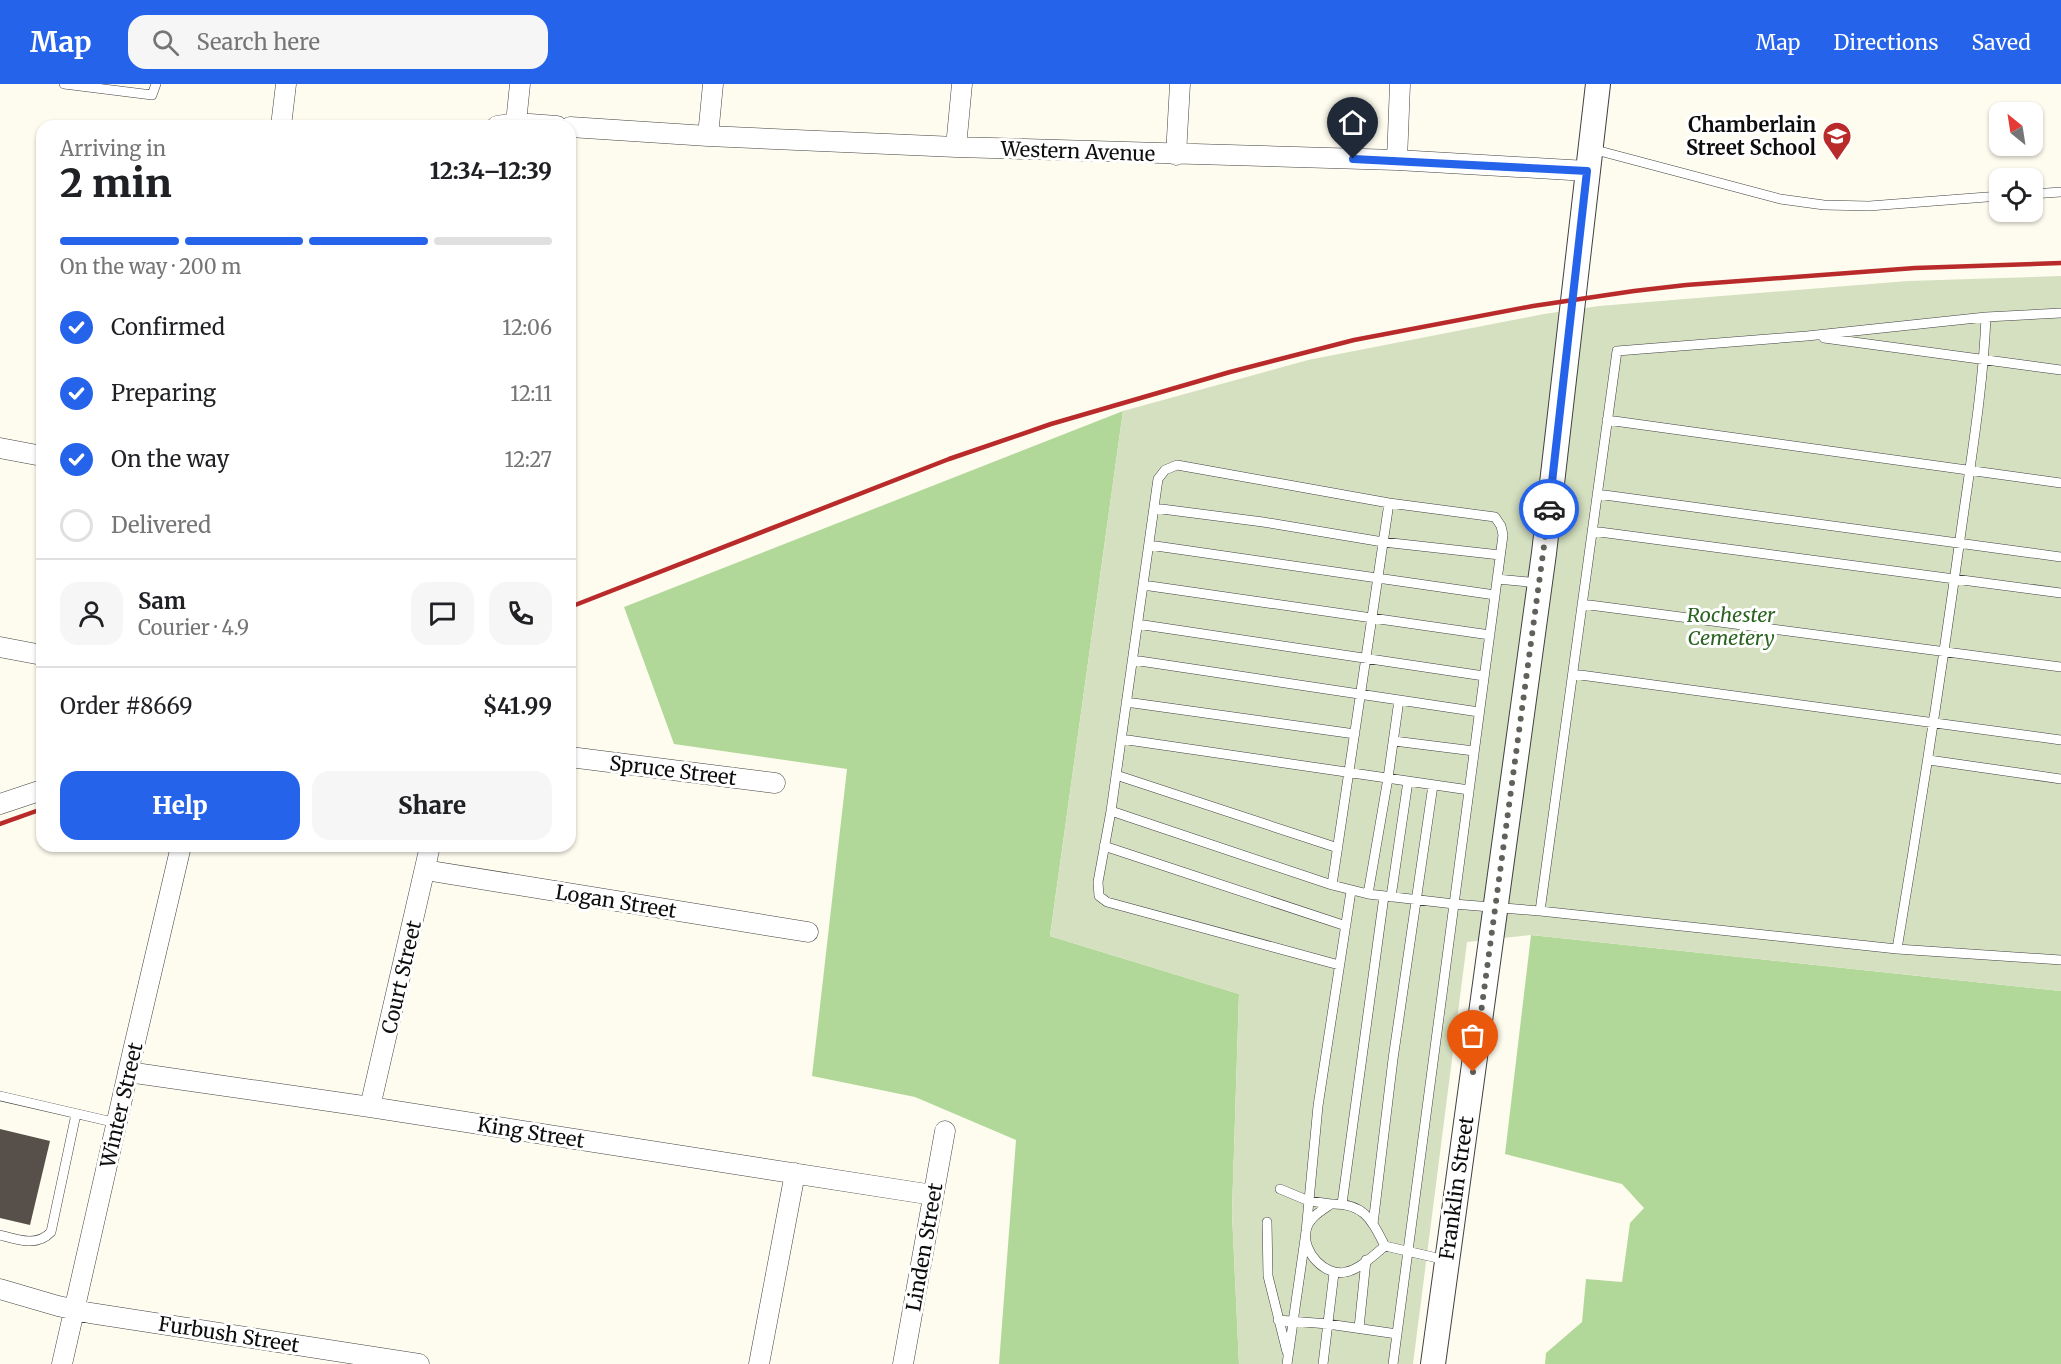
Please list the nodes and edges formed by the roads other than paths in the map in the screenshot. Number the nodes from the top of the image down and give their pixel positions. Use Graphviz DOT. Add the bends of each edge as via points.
graph roads {
  1 [pos="64,84"];
  2 [pos="156,84"];
  3 [pos="286,84"];
  4 [pos="520,84"];
  5 [pos="713,84"];
  6 [pos="962,84"];
  7 [pos="1180,84"];
  8 [pos="1400,84"];
  9 [pos="1598,84"];
  10 [pos="282,120"];
  11 [pos="508,120"];
  12 [pos="576,127"];
  13 [pos="708,136"];
  14 [pos="956,147"];
  15 [pos="1176,155"];
  16 [pos="1397,160"];
  17 [pos="1588,160"];
  18 [pos="2061,192"];
  19 [pos="2043,193"];
  20 [pos="1989,197"];
  21 [pos="2061,313"];
  22 [pos="1986,317"];
  23 [pos="1807,336"];
  24 [pos="1984,360"];
  25 [pos="2061,370"];
  26 [pos="1607,420"];
  27 [pos="0,448"];
  28 [pos="36,455"];
  29 [pos="1969,471"];
  30 [pos="2061,483"];
  31 [pos="1597,494"];
  32 [pos="1389,503"];
  33 [pos="1154,508"];
  34 [pos="1592,531"];
  35 [pos="1383,542"];
  36 [pos="1959,544"];
  37 [pos="1149,545"];
  38 [pos="1500,555"];
  39 [pos="2061,557"];
  40 [pos="1378,577"];
  41 [pos="1497,579"];
  42 [pos="1955,579"];
  43 [pos="1540,583"];
  44 [pos="1143,585"];
  45 [pos="2061,593"];
  46 [pos="1495,595"];
  47 [pos="1582,604"];
  48 [pos="1372,618"];
  49 [pos="1137,624"];
  50 [pos="1490,635"];
  51 [pos="0,647"];
  52 [pos="1945,652"];
  53 [pos="36,654"];
  54 [pos="1366,658"];
  55 [pos="1133,660"];
  56 [pos="2061,667"];
  57 [pos="1573,674"];
  58 [pos="1484,676"];
  59 [pos="1360,695"];
  60 [pos="1399,700"];
  61 [pos="1126,702"];
  62 [pos="1479,712"];
  63 [pos="1935,722"];
  64 [pos="1355,734"];
  65 [pos="1121,739"];
  66 [pos="2061,740"];
  67 [pos="1394,741"];
  68 [pos="1474,751"];
  69 [pos="576,758"];
  70 [pos="1929,759"];
  71 [pos="1349,772"];
  72 [pos="1116,775"];
  73 [pos="1388,778"];
  74 [pos="2061,779"];
  75 [pos="1408,781"];
  76 [pos="775,783"];
  77 [pos="1433,785"];
  78 [pos="1469,790"];
  79 [pos="36,792"];
  80 [pos="0,804"];
  81 [pos="1111,811"];
  82 [pos="1104,846"];
  83 [pos="1338,848"];
  84 [pos="180,852"];
  85 [pos="429,852"];
  86 [pos="425,870"];
  87 [pos="1332,885"];
  88 [pos="1351,891"];
  89 [pos="1368,894"];
  90 [pos="1388,896"];
  91 [pos="1416,900"];
  92 [pos="1454,904"];
  93 [pos="1496,908"];
  94 [pos="1540,911"];
  95 [pos="1346,926"];
  96 [pos="808,932"];
  97 [pos="1897,949"];
  98 [pos="2061,960"];
  99 [pos="1340,964"];
  100 [pos="128,1072"];
  101 [pos="0,1096"];
  102 [pos="370,1107"];
  103 [pos="76,1114"];
  104 [pos="117,1123"];
  105 [pos="945,1131"];
  106 [pos="795,1173"];
  107 [pos="1281,1189"];
  108 [pos="933,1195"];
  109 [pos="1309,1201"];
  110 [pos="1331,1204"];
  111 [pos="1342,1204"];
  112 [pos="1267,1222"];
  113 [pos="1373,1224"];
  114 [pos="1305,1232"];
  115 [pos="0,1235"];
  116 [pos="1385,1246"];
  117 [pos="1408,1252"];
  118 [pos="1366,1260"];
  119 [pos="1446,1260"];
  120 [pos="1334,1273"];
  121 [pos="0,1289"];
  122 [pos="75,1310"];
  123 [pos="1278,1320"];
  124 [pos="1293,1321"];
  125 [pos="1328,1324"];
  126 [pos="1359,1328"];
  127 [pos="1397,1334"];
  128 [pos="1288,1359"];
  129 [pos="62,1364"];
  130 [pos="419,1364"];
  131 [pos="759,1364"];
  132 [pos="903,1364"];
  133 [pos="1323,1364"];
  134 [pos="1393,1364"];
  135 [pos="1433,1364"];
  1 -- 2 [label="lane" via="153,95"];
  3 -- 10 [label="street"];
  4 -- 11 [label="street"];
  5 -- 13 [label="street"];
  6 -- 14 [label="street"];
  7 -- 15 [label="street"];
  8 -- 16 [label="street"];
  9 -- 17 [label="street, Franklin Street"];
  12 -- 13 [label="street, Western Avenue"];
  13 -- 14 [label="street, Western Avenue"];
  14 -- 15 [label="street, Western Avenue"];
  15 -- 16 [label="street, Western Avenue"];
  16 -- 17 [label="street, Western Avenue"];
  17 -- 20 [label="lane" via="1824,206"];
  17 -- 43 [label="street, Franklin Street"];
  18 -- 19 [label="lane"];
  21 -- 22 [label="lane"];
  22 -- 23 [label="lane"];
  22 -- 24 [label="lane"];
  23 -- 24 [label="lane"];
  23 -- 26 [label="lane" via="1617,351"];
  24 -- 25 [label="lane"];
  24 -- 29 [label="lane"];
  26 -- 29 [label="lane"];
  26 -- 31 [label="lane"];
  27 -- 28 [label="street"];
  29 -- 30 [label="lane"];
  29 -- 36 [label="lane"];
  31 -- 34 [label="lane"];
  31 -- 36 [label="lane"];
  32 -- 33 [label="lane" via="1176,465 1158,479"];
  32 -- 35 [label="lane"];
  32 -- 38 [label="lane" via="1495,517 1503,535"];
  33 -- 35 [label="lane"];
  33 -- 37 [label="lane"];
  34 -- 42 [label="lane"];
  34 -- 47 [label="lane"];
  35 -- 38 [label="lane"];
  35 -- 40 [label="lane"];
  36 -- 39 [label="lane"];
  36 -- 42 [label="lane"];
  37 -- 40 [label="lane"];
  37 -- 44 [label="lane"];
  38 -- 41 [label="lane"];
  40 -- 46 [label="lane"];
  40 -- 48 [label="lane"];
  41 -- 43 [label="lane"];
  41 -- 46 [label="lane"];
  42 -- 45 [label="lane"];
  42 -- 52 [label="lane"];
  43 -- 93 [label="street, Franklin Street"];
  44 -- 48 [label="lane"];
  44 -- 49 [label="lane"];
  46 -- 50 [label="lane"];
  47 -- 52 [label="lane"];
  47 -- 57 [label="lane"];
  48 -- 50 [label="lane"];
  48 -- 54 [label="lane"];
  49 -- 54 [label="lane"];
  49 -- 55 [label="lane"];
  50 -- 58 [label="lane"];
  51 -- 53 [label="street"];
  52 -- 56 [label="lane"];
  52 -- 63 [label="lane"];
  54 -- 58 [label="lane"];
  54 -- 59 [label="lane"];
  55 -- 59 [label="lane"];
  55 -- 61 [label="lane"];
  57 -- 63 [label="lane"];
  57 -- 94 [label="lane"];
  58 -- 62 [label="lane"];
  59 -- 60 [label="lane"];
  59 -- 64 [label="lane"];
  60 -- 62 [label="lane"];
  60 -- 67 [label="lane"];
  61 -- 64 [label="lane"];
  61 -- 65 [label="lane"];
  62 -- 68 [label="lane"];
  63 -- 66 [label="lane"];
  63 -- 70 [label="lane"];
  64 -- 71 [label="lane"];
  65 -- 71 [label="lane"];
  65 -- 72 [label="lane"];
  67 -- 68 [label="lane"];
  67 -- 73 [label="lane"];
  68 -- 78 [label="lane"];
  69 -- 76 [label="street, Spruce Street"];
  70 -- 74 [label="lane"];
  70 -- 97 [label="lane"];
  71 -- 73 [label="lane"];
  71 -- 83 [label="lane"];
  72 -- 81 [label="lane"];
  72 -- 83 [label="lane"];
  73 -- 75 [label="lane"];
  73 -- 89 [label="lane"];
  75 -- 77 [label="lane"];
  75 -- 90 [label="lane"];
  77 -- 78 [label="lane"];
  77 -- 91 [label="lane"];
  78 -- 92 [label="lane"];
  79 -- 80 [label="street"];
  81 -- 82 [label="lane"];
  81 -- 87 [label="lane"];
  82 -- 95 [label="lane"];
  82 -- 99 [label="lane" via="1098,890 1107,902"];
  83 -- 87 [label="lane"];
  84 -- 100 [label="street, Winter Street"];
  85 -- 86 [label="street, Court Street"];
  86 -- 96 [label="street, Logan Street"];
  86 -- 102 [label="street, Court Street"];
  87 -- 88 [label="lane"];
  88 -- 89 [label="lane"];
  88 -- 95 [label="lane"];
  89 -- 90 [label="lane"];
  90 -- 91 [label="lane"];
  90 -- 111 [label="lane"];
  91 -- 92 [label="lane"];
  91 -- 113 [label="lane"];
  92 -- 93 [label="lane"];
  92 -- 117 [label="lane"];
  93 -- 94 [label="lane"];
  93 -- 119 [label="street, Franklin Street"];
  94 -- 97 [label="lane"];
  95 -- 99 [label="lane"];
  97 -- 98 [label="lane"];
  99 -- 109 [label="lane" via="1318,1106"];
  100 -- 102 [label="street, King Street"];
  100 -- 104 [label="street, Winter Street"];
  101 -- 103 [label="lane"];
  102 -- 106 [label="street, King Street"];
  103 -- 104 [label="lane"];
  103 -- 115 [label="lane" via="51,1232 35,1241"];
  104 -- 122 [label="street, Winter Street"];
  105 -- 108 [label="street, Linden Street"];
  106 -- 108 [label="street, King Street"];
  106 -- 131 [label="street"];
  107 -- 109 [label="lane"];
  108 -- 132 [label="street, Linden Street"];
  109 -- 110 [label="lane"];
  109 -- 114 [label="lane"];
  110 -- 111 [label="lane"];
  110 -- 114 [label="lane" via="1311,1220"];
  111 -- 113 [label="lane" via="1364,1212"];
  112 -- 123 [label="lane" via="1268,1275"];
  113 -- 116 [label="lane"];
  114 -- 120 [label="lane" via="1314,1258"];
  114 -- 124 [label="lane"];
  116 -- 117 [label="lane"];
  116 -- 118 [label="lane"];
  117 -- 119 [label="lane"];
  117 -- 127 [label="lane"];
  118 -- 120 [label="lane" via="1346,1272"];
  118 -- 126 [label="lane"];
  119 -- 135 [label="street, Franklin Street"];
  120 -- 125 [label="lane"];
  121 -- 122 [label="street, Furbush Street"];
  122 -- 129 [label="street, Winter Street"];
  122 -- 130 [label="street, Furbush Street"];
  123 -- 124 [label="lane"];
  123 -- 128 [label="lane"];
  124 -- 125 [label="lane"];
  124 -- 128 [label="lane"];
  125 -- 126 [label="lane"];
  125 -- 133 [label="lane"];
  126 -- 127 [label="lane"];
  127 -- 134 [label="lane"];
}
